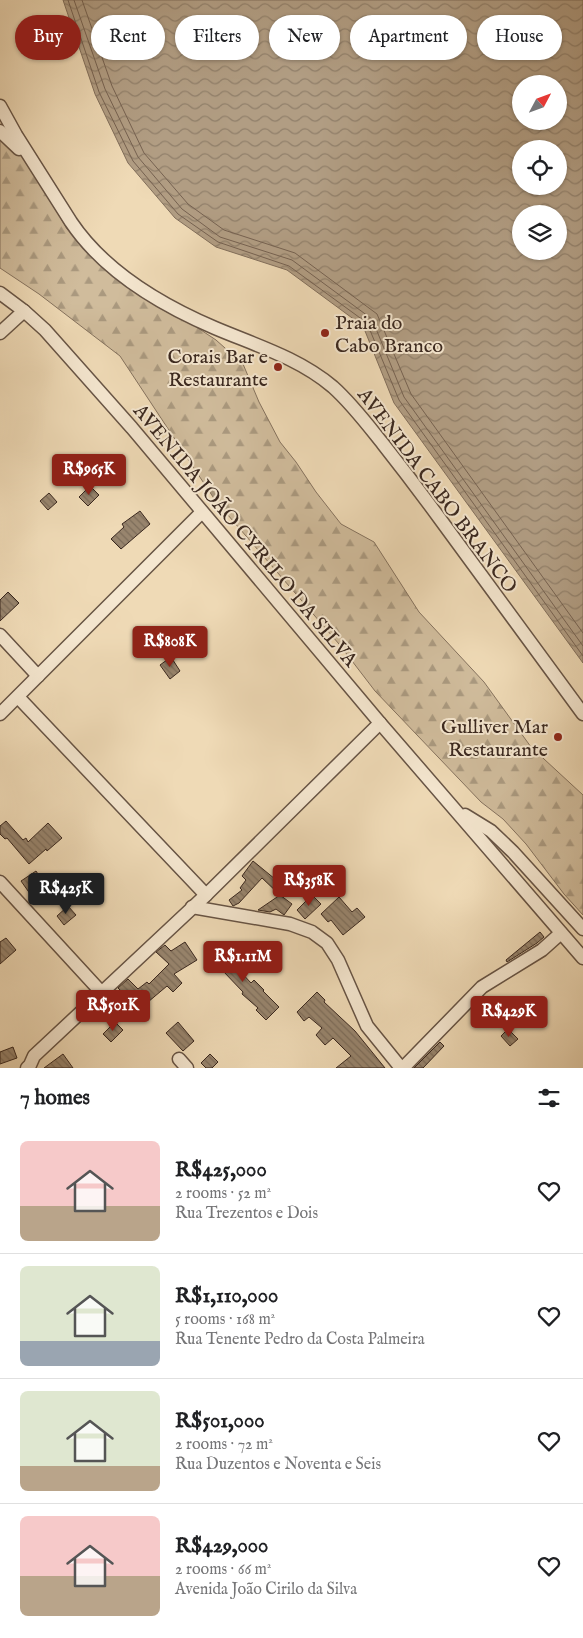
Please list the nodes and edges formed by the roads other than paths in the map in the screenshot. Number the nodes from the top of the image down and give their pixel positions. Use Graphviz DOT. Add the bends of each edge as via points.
graph roads {
  1 [pos="0,106"];
  2 [pos="0,132"];
  3 [pos="36,168"];
  4 [pos="0,293"];
  5 [pos="24,310"];
  6 [pos="0,333"];
  7 [pos="202,512"];
  8 [pos="0,635"];
  9 [pos="38,676"];
  10 [pos="18,697"];
  11 [pos="0,714"];
  12 [pos="583,714"];
  13 [pos="380,722"];
  14 [pos="455,809"];
  15 [pos="0,882"];
  16 [pos="206,894"];
  17 [pos="192,907"];
  18 [pos="583,929"];
  19 [pos="562,933"];
  20 [pos="583,958"];
  21 [pos="102,993"];
  22 [pos="29,1067"];
  23 [pos="402,1068"];
  1 -- 3 [label="street, AVENIDA CABO BRANCO"];
  2 -- 3 [label="street"];
  3 -- 12 [label="street, AVENIDA CABO BRANCO" via="80,235 133,283 199,321 291,360 326,382 348,402 426,499"];
  4 -- 5 [label="street, AVENIDA JOÃO CYRILO DA SILVA"];
  5 -- 6 [label="street"];
  5 -- 7 [label="street, AVENIDA JOÃO CYRILO DA SILVA" via="132,428"];
  7 -- 9 [label="street"];
  7 -- 13 [label="street, AVENIDA JOÃO CYRILO DA SILVA"];
  8 -- 9 [label="street"];
  9 -- 10 [label="street"];
  10 -- 11 [label="street"];
  10 -- 16 [label="street"];
  13 -- 14 [label="street, AVENIDA JOÃO CYRILO DA SILVA"];
  13 -- 16 [label="street"];
  14 -- 18 [label="street, AVENIDA JOÃO CYRILO DA SILVA" via="497,836"];
  14 -- 19 [label="street, AVENIDA JOÃO CYRILO DA SILVA"];
  15 -- 21 [label="street"];
  16 -- 17 [label="street"];
  17 -- 21 [label="street"];
  17 -- 23 [label="street" via="290,924 312,932 327,943 338,960 366,1026"];
  19 -- 20 [label="street, AVENIDA JOÃO CYRILO DA SILVA"];
  19 -- 23 [label="street" via="542,950 482,987"];
  21 -- 22 [label="street" via="34,1056"];
}
